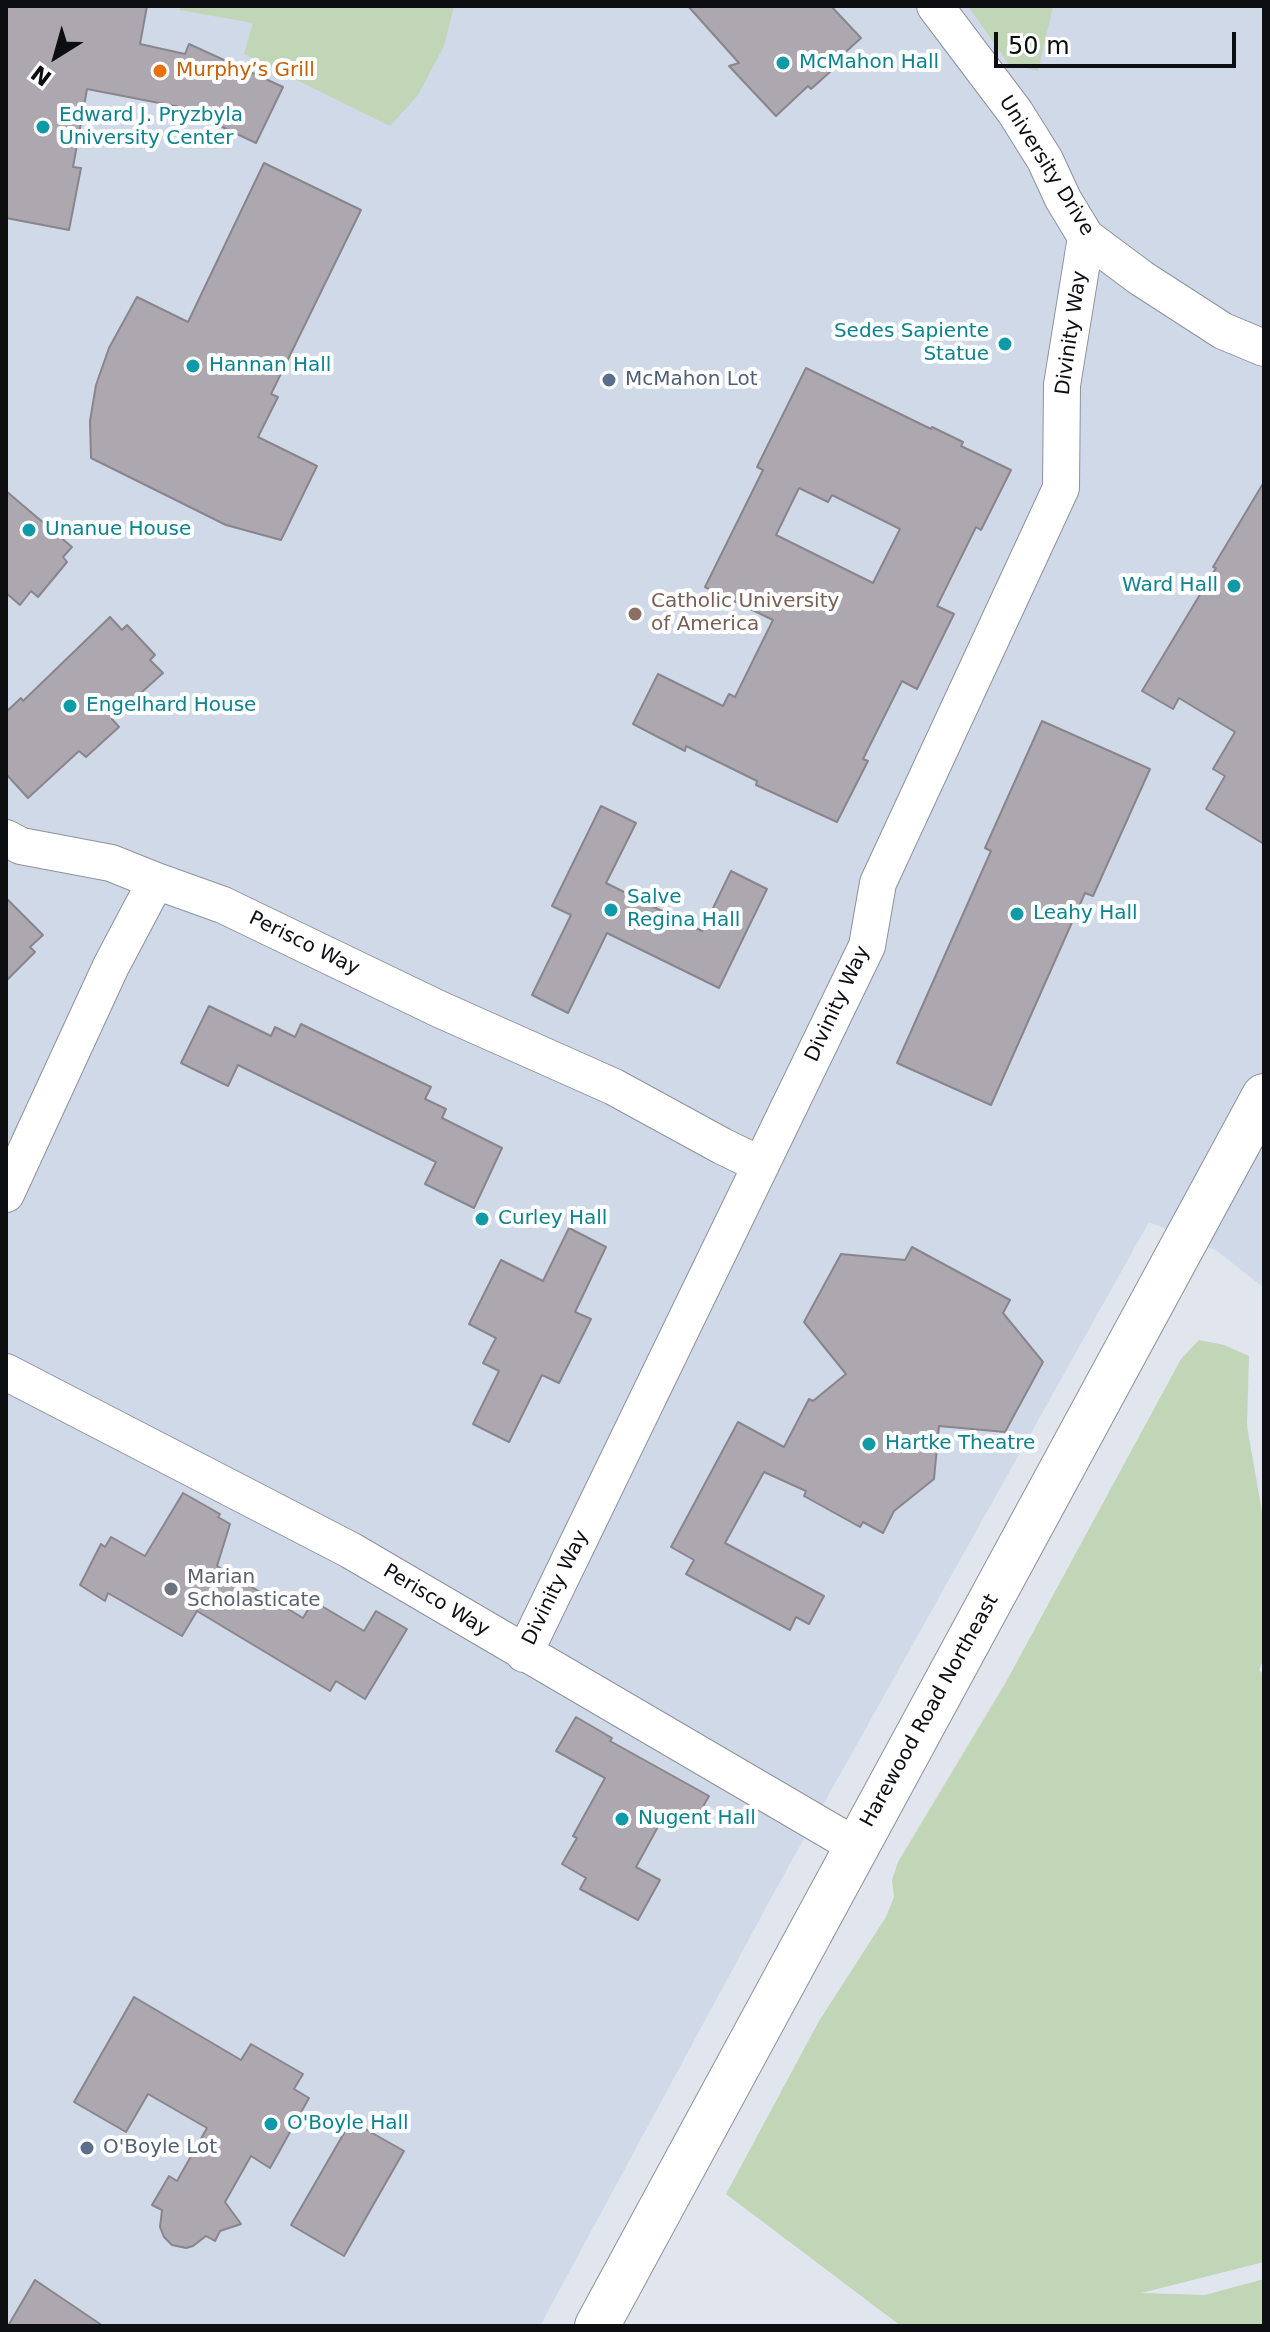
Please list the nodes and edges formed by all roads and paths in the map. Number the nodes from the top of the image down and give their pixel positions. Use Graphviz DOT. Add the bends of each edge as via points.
graph roads {
  1 [pos="935,6"];
  2 [pos="1086,237"];
  3 [pos="1264,348"];
  4 [pos="6,838"];
  5 [pos="156,881"];
  6 [pos="1264,1096"];
  7 [pos="761,1165"];
  8 [pos="6,1194"];
  9 [pos="6,1372"];
  10 [pos="524,1654"];
  11 [pos="856,1846"];
  12 [pos="597,2326"];
  1 -- 2 [label="street, University Drive" via="1015,112"];
  2 -- 3 [label="street, University Drive" via="1223,331"];
  2 -- 7 [label="street, Divinity Way" via="1062,385 1061,488 878,883 867,946"];
  4 -- 5 [label="street, Perisco Way" via="21,846 111,863"];
  5 -- 7 [label="street, Perisco Way" via="223,905 614,1087"];
  5 -- 8 [label="street"];
  6 -- 11 [label="street, Harewood Road Northeast"];
  7 -- 10 [label="street, Divinity Way"];
  9 -- 10 [label="street, Perisco Way" via="350,1550"];
  10 -- 11 [label="street, Perisco Way"];
  11 -- 12 [label="street, Harewood Road Northeast"];
}
